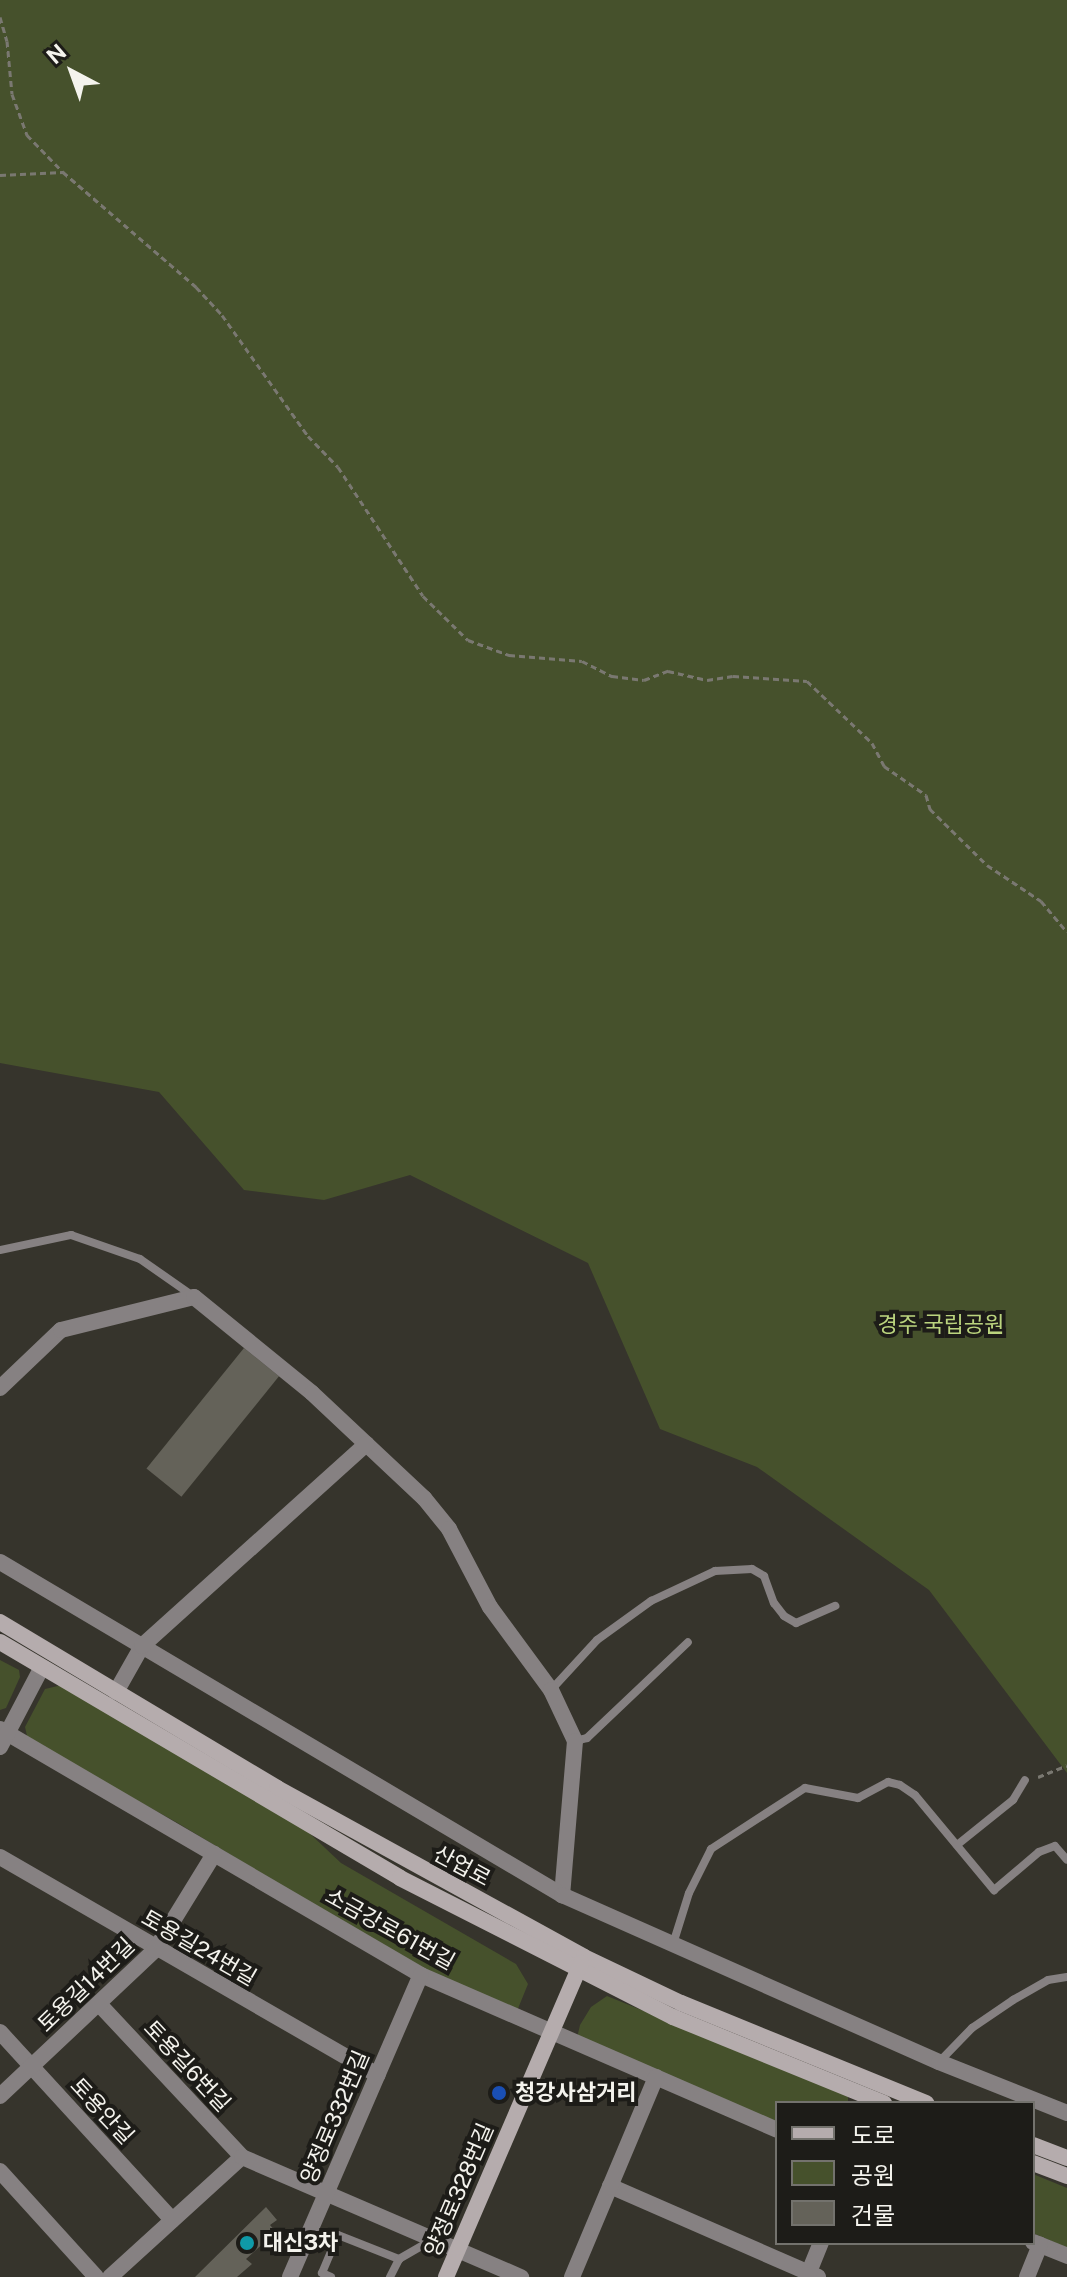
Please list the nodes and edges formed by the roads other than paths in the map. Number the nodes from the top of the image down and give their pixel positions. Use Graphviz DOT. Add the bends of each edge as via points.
graph roads {
  1 [pos="0,1250"];
  2 [pos="194,1297"];
  3 [pos="0,1388"];
  4 [pos="366,1444"];
  5 [pos="0,1562"];
  6 [pos="835,1606"];
  7 [pos="0,1622"];
  8 [pos="0,1642"];
  9 [pos="688,1642"];
  10 [pos="142,1646"];
  11 [pos="42,1667"];
  12 [pos="551,1690"];
  13 [pos="116,1692"];
  14 [pos="2,1736"];
  15 [pos="575,1741"];
  16 [pos="1025,1780"];
  17 [pos="957,1845"];
  18 [pos="214,1854"];
  19 [pos="0,1857"];
  20 [pos="1067,1860"];
  21 [pos="562,1895"];
  22 [pos="673,1944"];
  23 [pos="155,1950"];
  24 [pos="581,1964"];
  25 [pos="421,1975"];
  26 [pos="1067,1977"];
  27 [pos="100,2005"];
  28 [pos="549,2031"];
  29 [pos="0,2032"];
  30 [pos="939,2062"];
  31 [pos="32,2068"];
  32 [pos="378,2075"];
  33 [pos="656,2077"];
  34 [pos="0,2096"];
  35 [pos="882,2099"];
  36 [pos="904,2101"];
  37 [pos="1067,2113"];
  38 [pos="775,2129"];
  39 [pos="1035,2146"];
  40 [pos="242,2157"];
  41 [pos="1067,2158"];
  42 [pos="1035,2164"];
  43 [pos="0,2171"];
  44 [pos="1067,2176"];
  45 [pos="610,2186"];
  46 [pos="327,2192"];
  47 [pos="172,2220"];
  48 [pos="433,2239"];
  49 [pos="1037,2243"];
  50 [pos="820,2245"];
  51 [pos="458,2250"];
  52 [pos="1067,2256"];
  53 [pos="399,2259"];
  54 [pos="811,2276"];
  55 [pos="96,2277"];
  56 [pos="110,2277"];
  57 [pos="290,2277"];
  58 [pos="331,2277"];
  59 [pos="390,2277"];
  60 [pos="446,2277"];
  61 [pos="521,2277"];
  62 [pos="572,2277"];
  63 [pos="1027,2277"];
  1 -- 2 [label="lane" via="71,1235 140,1259"];
  2 -- 3 [label="street" via="61,1330"];
  2 -- 4 [label="street"];
  4 -- 10 [label="street"];
  4 -- 12 [label="street" via="449,1529 490,1607"];
  5 -- 10 [label="street"];
  6 -- 12 [label="lane" via="796,1623 774,1603 764,1576 752,1569 715,1571 651,1601 597,1640"];
  7 -- 13 [label="street, 산업로"];
  8 -- 11 [label="street, 산업로"];
  9 -- 15 [label="lane" via="587,1738"];
  10 -- 13 [label="street"];
  10 -- 21 [label="street"];
  11 -- 14 [label="street"];
  11 -- 24 [label="street, 산업로" via="400,1878"];
  12 -- 15 [label="street"];
  13 -- 24 [label="street, 산업로"];
  14 -- 18 [label="street, 소금강로61번길"];
  15 -- 21 [label="street"];
  16 -- 17 [label="lane" via="1013,1800"];
  17 -- 20 [label="lane" via="994,1890 1039,1852 1055,1846"];
  17 -- 22 [label="lane" via="900,1785 888,1782 858,1798 805,1788 711,1849 689,1893"];
  18 -- 23 [label="street, 토용길14번길"];
  18 -- 25 [label="street, 소금강로61번길"];
  19 -- 23 [label="street, 토용길24번길"];
  21 -- 22 [label="street"];
  22 -- 30 [label="street"];
  23 -- 27 [label="street, 토용길14번길"];
  23 -- 32 [label="street, 토용길24번길"];
  24 -- 28 [label="street, 양정로328번길"];
  24 -- 35 [label="street, 산업로" via="681,2003"];
  25 -- 28 [label="street, 소금강로61번길"];
  25 -- 32 [label="street, 양정로332번길"];
  26 -- 30 [label="lane" via="1048,1980 1013,2000 972,2028"];
  27 -- 31 [label="street, 토용길14번길"];
  27 -- 40 [label="street, 토용길6번길"];
  28 -- 33 [label="street, 소금강로61번길"];
  28 -- 51 [label="street, 양정로328번길"];
  29 -- 31 [label="street, 토용안길"];
  30 -- 37 [label="street"];
  31 -- 34 [label="street, 토용길14번길"];
  31 -- 47 [label="street, 토용안길"];
  32 -- 46 [label="street, 양정로332번길"];
  33 -- 38 [label="street, 소금강로61번길"];
  33 -- 45 [label="street"];
  35 -- 36 [label="street, 산업로"];
  39 -- 41 [label="street"];
  40 -- 46 [label="street, 토용길6번길"];
  40 -- 47 [label="street"];
  42 -- 44 [label="street"];
  43 -- 55 [label="street"];
  45 -- 54 [label="street"];
  45 -- 62 [label="street"];
  46 -- 48 [label="street, 토용길6번길"];
  46 -- 57 [label="street, 양정로332번길"];
  47 -- 56 [label="street"];
  48 -- 51 [label="street, 토용길6번길"];
  48 -- 53 [label="lane"];
  49 -- 52 [label="street"];
  49 -- 63 [label="street"];
  50 -- 54 [label="street"];
  51 -- 60 [label="street, 양정로328번길"];
  51 -- 61 [label="street, 토용길6번길"];
  53 -- 58 [label="lane" via="338,2235 322,2273"];
  53 -- 59 [label="lane"];
}
